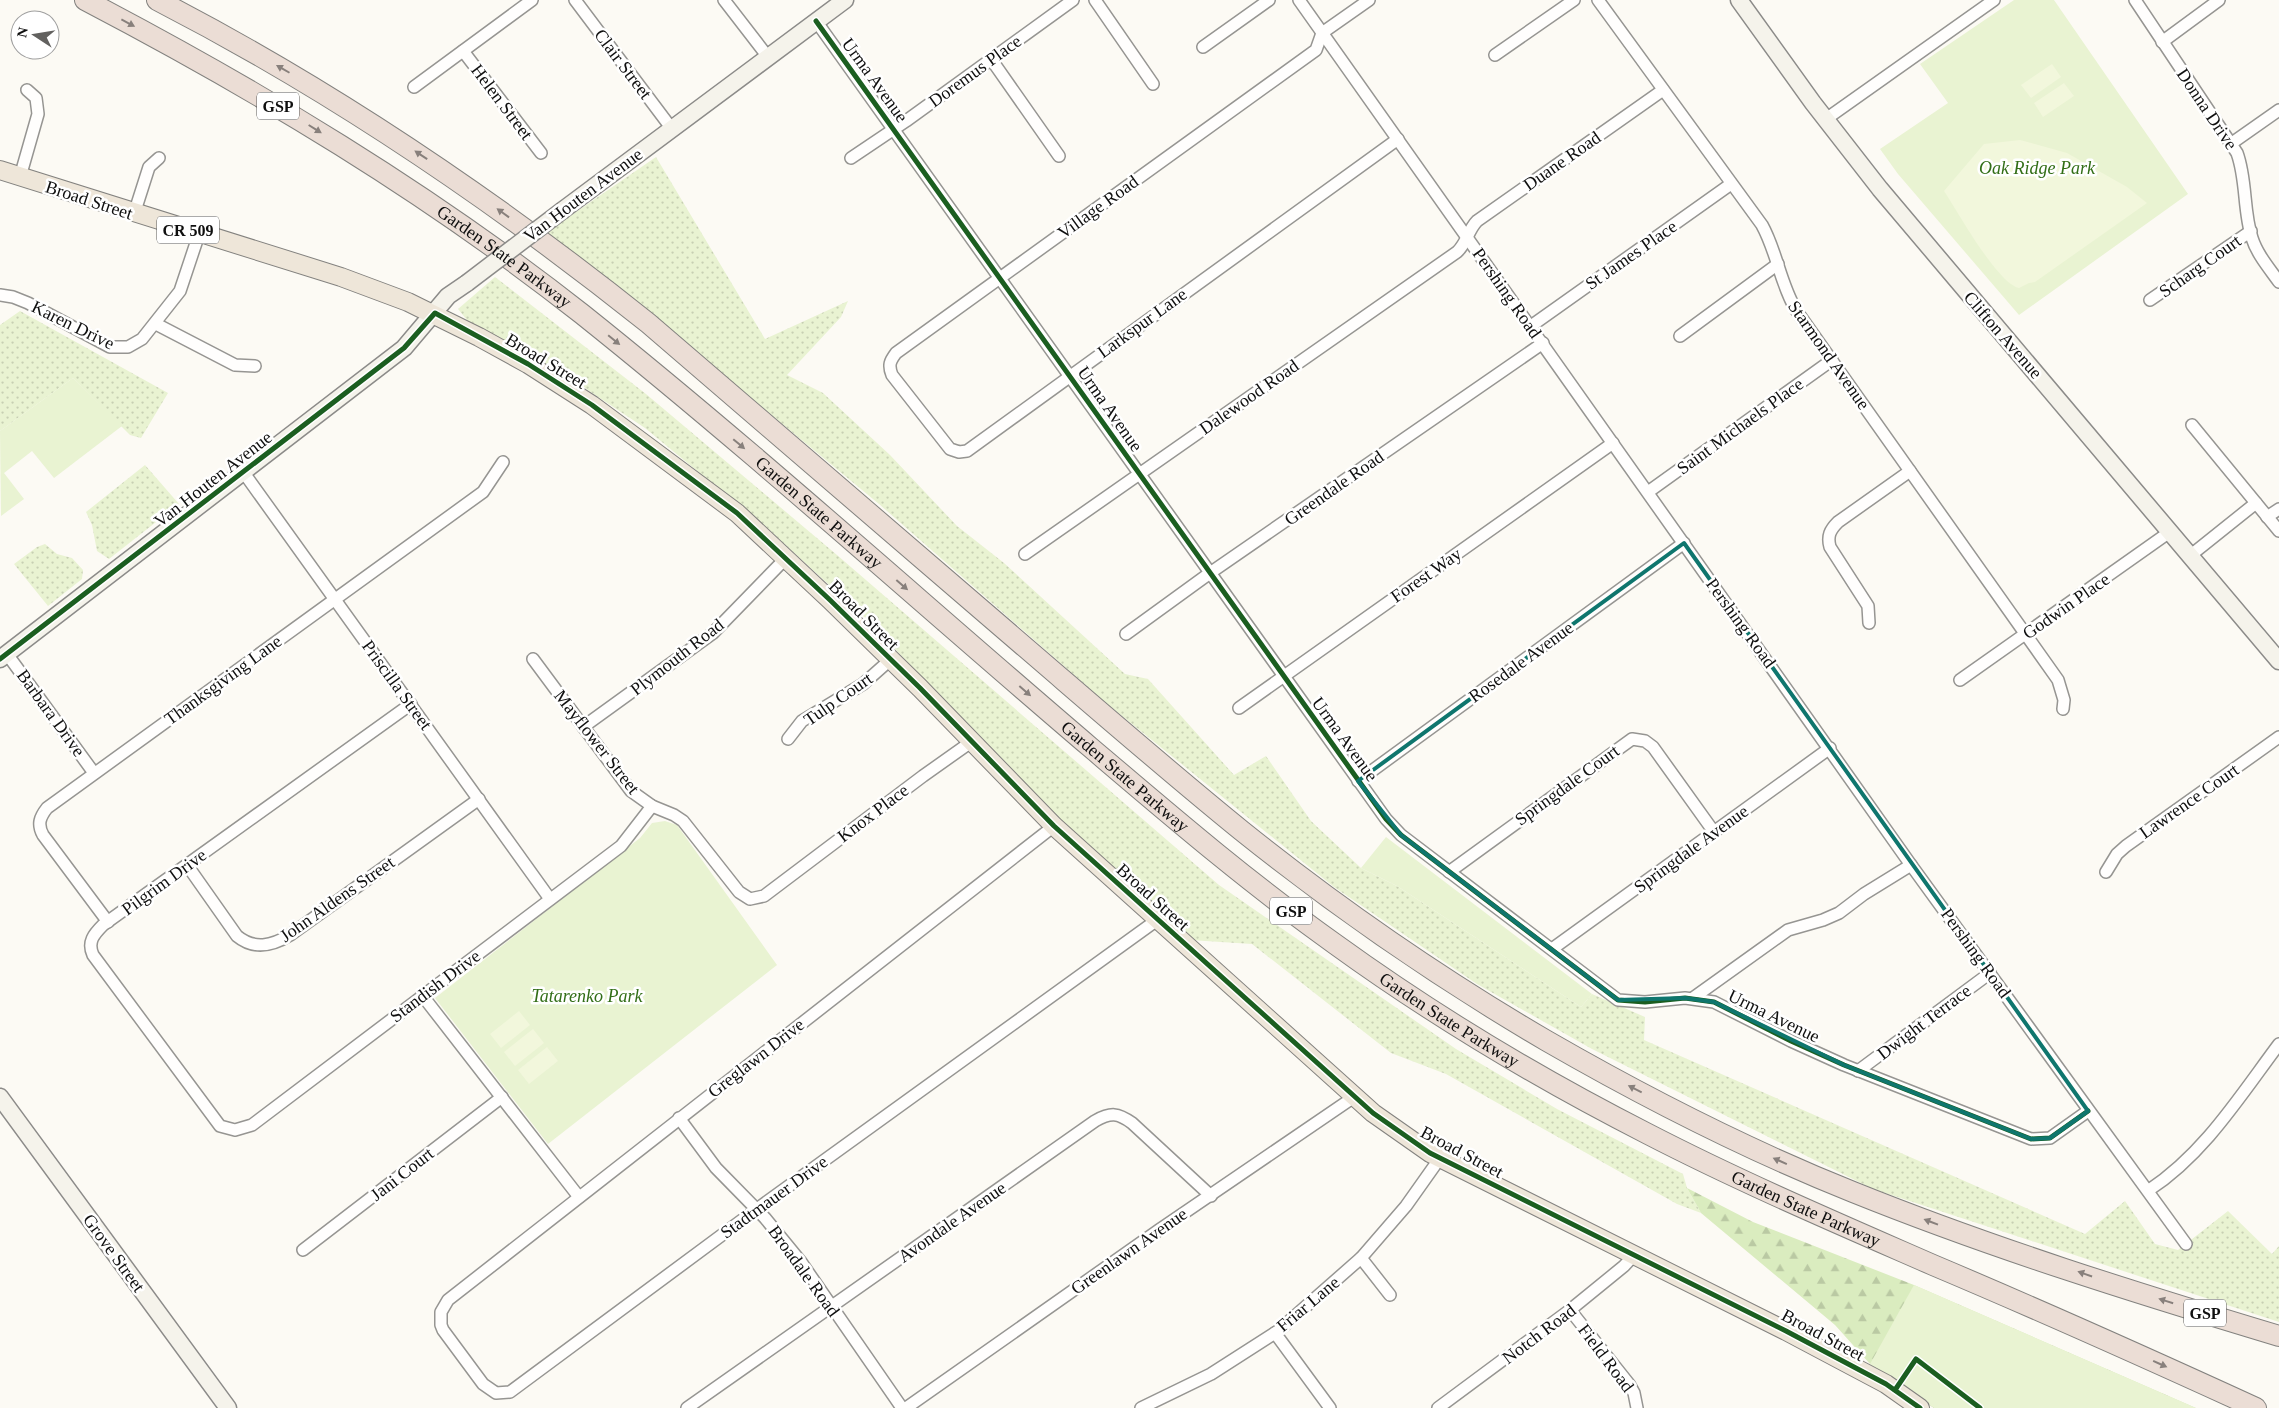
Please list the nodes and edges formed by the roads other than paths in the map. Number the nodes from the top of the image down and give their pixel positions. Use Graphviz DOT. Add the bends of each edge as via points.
graph roads {
  1 [pos="85,0"];
  2 [pos="157,0"];
  3 [pos="532,0"];
  4 [pos="575,0"];
  5 [pos="724,0"];
  6 [pos="845,0"];
  7 [pos="1074,0"];
  8 [pos="1095,0"];
  9 [pos="1269,0"];
  10 [pos="1299,0"];
  11 [pos="1369,0"];
  12 [pos="1574,0"];
  13 [pos="1598,0"];
  14 [pos="1739,0"];
  15 [pos="1994,0"];
  16 [pos="2135,0"];
  17 [pos="2219,0"];
  18 [pos="816,21"];
  19 [pos="1322,33"];
  20 [pos="2162,42"];
  21 [pos="1203,47"];
  22 [pos="463,51"];
  23 [pos="1495,55"];
  24 [pos="768,57"];
  25 [pos="991,59"];
  26 [pos="1153,84"];
  27 [pos="414,86"];
  28 [pos="27,90"];
  29 [pos="1663,90"];
  30 [pos="2279,110"];
  31 [pos="1826,119"];
  32 [pos="672,129"];
  33 [pos="893,129"];
  34 [pos="1398,139"];
  35 [pos="2232,144"];
  36 [pos="540,152"];
  37 [pos="1058,156"];
  38 [pos="159,158"];
  39 [pos="851,158"];
  40 [pos="0,170"];
  41 [pos="20,177"];
  42 [pos="1731,184"];
  43 [pos="134,214"];
  44 [pos="2251,231"];
  45 [pos="199,234"];
  46 [pos="1468,238"];
  47 [pos="1778,264"];
  48 [pos="1000,278"];
  49 [pos="2279,282"];
  50 [pos="0,295"];
  51 [pos="2150,300"];
  52 [pos="435,313"];
  53 [pos="156,324"];
  54 [pos="1531,326"];
  55 [pos="1680,336"];
  56 [pos="1543,343"];
  57 [pos="1832,360"];
  58 [pos="255,366"];
  59 [pos="1069,376"];
  60 [pos="900,386"];
  61 [pos="2192,425"];
  62 [pos="1613,443"];
  63 [pos="503,462"];
  64 [pos="1910,471"];
  65 [pos="244,473"];
  66 [pos="1139,474"];
  67 [pos="1648,492"];
  68 [pos="2256,503"];
  69 [pos="2279,509"];
  70 [pos="2267,517"];
  71 [pos="2171,531"];
  72 [pos="2279,532"];
  73 [pos="1684,543"];
  74 [pos="1025,554"];
  75 [pos="2191,555"];
  76 [pos="786,558"];
  77 [pos="1210,573"];
  78 [pos="335,599"];
  79 [pos="1869,623"];
  80 [pos="1126,634"];
  81 [pos="2025,635"];
  82 [pos="4,657"];
  83 [pos="533,659"];
  84 [pos="890,660"];
  85 [pos="2279,661"];
  86 [pos="1283,676"];
  87 [pos="1960,680"];
  88 [pos="411,704"];
  89 [pos="1239,708"];
  90 [pos="2063,709"];
  91 [pos="583,727"];
  92 [pos="2279,737"];
  93 [pos="788,740"];
  94 [pos="971,742"];
  95 [pos="1830,748"];
  96 [pos="94,773"];
  97 [pos="1358,781"];
  98 [pos="479,799"];
  99 [pos="652,806"];
  100 [pos="1054,826"];
  101 [pos="1714,832"];
  102 [pos="187,865"];
  103 [pos="1911,865"];
  104 [pos="1449,872"];
  105 [pos="2106,872"];
  106 [pos="777,886"];
  107 [pos="550,898"];
  108 [pos="1157,920"];
  109 [pos="108,922"];
  110 [pos="1552,950"];
  111 [pos="1990,972"];
  112 [pos="422,995"];
  113 [pos="1693,998"];
  114 [pos="2279,1044"];
  115 [pos="1858,1071"];
  116 [pos="0,1097"];
  117 [pos="1354,1097"];
  118 [pos="502,1098"];
  119 [pos="208,1111"];
  120 [pos="2088,1111"];
  121 [pos="679,1118"];
  122 [pos="1440,1158"];
  123 [pos="2149,1190"];
  124 [pos="580,1196"];
  125 [pos="1211,1196"];
  126 [pos="756,1209"];
  127 [pos="2186,1244"];
  128 [pos="303,1250"];
  129 [pos="1635,1254"];
  130 [pos="1361,1258"];
  131 [pos="458,1292"];
  132 [pos="1390,1295"];
  133 [pos="831,1307"];
  134 [pos="1570,1310"];
  135 [pos="1275,1333"];
  136 [pos="2279,1336"];
  137 [pos="228,1408"];
  138 [pos="687,1408"];
  139 [pos="904,1408"];
  140 [pos="1141,1408"];
  141 [pos="1330,1408"];
  142 [pos="1438,1408"];
  143 [pos="1637,1408"];
  144 [pos="1920,1408"];
  145 [pos="2256,1408"];
  1 -- 145 [label="highway, Garden State Parkway / GSP, one-way" via="200,61 369,162 463,225 626,350 1239,873 1333,943 1465,1031 1595,1106 1712,1166"];
  136 -- 2 [label="highway, Garden State Parkway / GSP, one-way" via="1944,1227 1845,1189 1739,1142 1619,1081 1448,979 1340,906 1243,832 648,323 585,273 378,126"];
  3 -- 22 [label="street"];
  4 -- 32 [label="street, Clair Street"];
  5 -- 24 [label="street"];
  6 -- 18 [label="main road, Van Houten Avenue"];
  7 -- 25 [label="street, Doremus Place"];
  8 -- 26 [label="street"];
  9 -- 21 [label="street"];
  10 -- 19 [label="street, Pershing Road"];
  11 -- 19 [label="street"];
  12 -- 23 [label="street"];
  13 -- 29 [label="street, Starmond Avenue"];
  14 -- 31 [label="main road, Clifton Avenue"];
  15 -- 31 [label="street"];
  16 -- 20 [label="street, Donna Drive"];
  17 -- 20 [label="street"];
  18 -- 24 [label="main road, Van Houten Avenue"];
  18 -- 33 [label="street, Urma Avenue"];
  19 -- 34 [label="street, Pershing Road"];
  19 -- 48 [label="street, Village Road" via="1316,50"];
  20 -- 35 [label="street, Donna Drive"];
  22 -- 27 [label="street"];
  22 -- 36 [label="street, Helen Street"];
  24 -- 32 [label="main road, Van Houten Avenue"];
  25 -- 33 [label="street, Doremus Place"];
  25 -- 37 [label="street"];
  28 -- 41 [label="street" via="36,98 38,114"];
  29 -- 42 [label="street, Starmond Avenue"];
  29 -- 46 [label="street, Duane Road" via="1477,221"];
  30 -- 35 [label="street"];
  31 -- 71 [label="main road, Clifton Avenue" via="1914,230"];
  32 -- 52 [label="main road, Van Houten Avenue, bridge" via="448,296"];
  33 -- 39 [label="street, Doremus Place"];
  33 -- 48 [label="street, Urma Avenue"];
  34 -- 46 [label="street, Pershing Road"];
  34 -- 59 [label="street, Larkspur Lane"];
  35 -- 44 [label="street, Donna Drive" via="2242,165"];
  38 -- 43 [label="street" via="149,167"];
  40 -- 41 [label="main road, Broad Street / CR 509"];
  41 -- 43 [label="main road, Broad Street / CR 509"];
  42 -- 47 [label="street, Starmond Avenue" via="1762,225"];
  42 -- 54 [label="street, St James Place"];
  43 -- 45 [label="main road, Broad Street / CR 509"];
  44 -- 49 [label="street, Donna Drive" via="2256,249"];
  44 -- 51 [label="street, Scharg Court"];
  45 -- 52 [label="main road, Broad Street / CR 509" via="341,277"];
  45 -- 53 [label="street, Karen Drive" via="180,291"];
  46 -- 54 [label="street, Pershing Road"];
  46 -- 66 [label="street, Dalewood Road" via="1457,252"];
  47 -- 55 [label="street"];
  47 -- 57 [label="street, Starmond Avenue" via="1788,296"];
  48 -- 59 [label="street, Urma Avenue"];
  48 -- 60 [label="street, Village Road" via="896,353 889,367"];
  50 -- 53 [label="street, Karen Drive" via="28,303 117,348 135,344"];
  52 -- 65 [label="main road, Van Houten Avenue" via="404,348"];
  52 -- 76 [label="main road, Broad Street / CR 509" via="528,364 592,405 724,502"];
  53 -- 58 [label="street" via="235,366"];
  54 -- 56 [label="street, Pershing Road"];
  56 -- 62 [label="street, Pershing Road"];
  56 -- 77 [label="street, Greendale Road"];
  57 -- 64 [label="street, Starmond Avenue"];
  57 -- 67 [label="street, Saint Michaels Place"];
  59 -- 60 [label="street, Larkspur Lane" via="963,452 950,448"];
  59 -- 66 [label="street, Urma Avenue"];
  61 -- 68 [label="street"];
  62 -- 67 [label="street, Pershing Road"];
  62 -- 86 [label="street, Forest Way"];
  63 -- 78 [label="street, Thanksgiving Lane" via="483,492"];
  64 -- 79 [label="street" via="1838,522 1827,538 1830,548 1868,606"];
  64 -- 81 [label="street, Starmond Avenue"];
  65 -- 78 [label="street, Priscilla Street"];
  65 -- 82 [label="main road, Van Houten Avenue"];
  66 -- 74 [label="street, Dalewood Road"];
  66 -- 77 [label="street, Urma Avenue"];
  67 -- 73 [label="street, Pershing Road"];
  68 -- 70 [label="street"];
  68 -- 75 [label="street"];
  69 -- 70 [label="street"];
  70 -- 72 [label="street"];
  71 -- 75 [label="main road, Clifton Avenue"];
  71 -- 81 [label="street, Godwin Place"];
  73 -- 95 [label="street, Pershing Road"];
  73 -- 97 [label="street, Rosedale Avenue"];
  75 -- 85 [label="main road, Clifton Avenue"];
  76 -- 84 [label="main road, Broad Street / CR 509"];
  76 -- 91 [label="street, Plymouth Road" via="713,633"];
  77 -- 80 [label="street, Greendale Road"];
  77 -- 86 [label="street, Urma Avenue"];
  78 -- 88 [label="street, Priscilla Street"];
  78 -- 96 [label="street, Thanksgiving Lane"];
  81 -- 87 [label="street, Godwin Place"];
  81 -- 90 [label="street, Starmond Avenue" via="2058,680 2064,700"];
  82 -- 96 [label="street, Barbara Drive"];
  83 -- 91 [label="street, Mayflower Street"];
  84 -- 93 [label="street, Tulp Court" via="863,684 802,721"];
  84 -- 94 [label="main road, Broad Street / CR 509"];
  86 -- 89 [label="street, Forest Way"];
  86 -- 97 [label="street, Urma Avenue"];
  88 -- 98 [label="street, Priscilla Street"];
  88 -- 102 [label="street, Pilgrim Drive"];
  91 -- 99 [label="street, Mayflower Street" via="631,791"];
  92 -- 105 [label="street, Lawrence Court" via="2126,846"];
  94 -- 100 [label="main road, Broad Street / CR 509"];
  94 -- 106 [label="street, Knox Place"];
  95 -- 101 [label="street, Springdale Avenue"];
  95 -- 103 [label="street, Pershing Road"];
  96 -- 109 [label="street, Thanksgiving Lane" via="47,808 40,825 43,835"];
  97 -- 104 [label="street, Urma Avenue" via="1401,836"];
  98 -- 102 [label="street, John Aldens Street" via="277,943 245,943"];
  98 -- 107 [label="street, Priscilla Street"];
  99 -- 106 [label="street, Mayflower Street" via="683,821 744,897 757,899"];
  99 -- 107 [label="street, Standish Drive" via="621,846"];
  100 -- 108 [label="main road, Broad Street / CR 509"];
  100 -- 121 [label="street, Greglawn Drive"];
  101 -- 104 [label="street, Springdale Court" via="1653,747 1645,741 1632,739"];
  101 -- 110 [label="street, Springdale Avenue"];
  102 -- 109 [label="street, Pilgrim Drive"];
  103 -- 111 [label="street, Pershing Road"];
  103 -- 113 [label="street" via="1839,912 1778,936"];
  104 -- 110 [label="street, Urma Avenue"];
  107 -- 112 [label="street, Standish Drive"];
  108 -- 117 [label="main road, Broad Street / CR 509"];
  108 -- 126 [label="street, Stadtmauer Drive"];
  109 -- 119 [label="street, Pilgrim Drive" via="92,938 93,955"];
  110 -- 113 [label="street, Urma Avenue" via="1618,1000 1645,1002"];
  111 -- 115 [label="street, Dwight Terrace"];
  111 -- 120 [label="street, Pershing Road"];
  112 -- 118 [label="street"];
  112 -- 119 [label="street, Standish Drive" via="252,1125 239,1130 229,1129 220,1126"];
  113 -- 115 [label="street, Urma Avenue" via="1714,1002"];
  114 -- 123 [label="street" via="2214,1132 2182,1164"];
  115 -- 120 [label="street, Urma Avenue" via="2031,1139 2050,1138"];
  116 -- 137 [label="main road, Grove Street"];
  117 -- 122 [label="main road, Broad Street / CR 509" via="1407,1138"];
  117 -- 125 [label="street, Greenlawn Avenue"];
  118 -- 124 [label="street"];
  118 -- 128 [label="street, Jani Court"];
  120 -- 123 [label="street, Pershing Road"];
  121 -- 124 [label="street, Greglawn Drive"];
  121 -- 126 [label="street, Broadale Road" via="716,1168"];
  122 -- 129 [label="main road, Broad Street / CR 509"];
  122 -- 130 [label="street, Friar Lane" via="1406,1206"];
  123 -- 127 [label="street, Pershing Road"];
  124 -- 131 [label="street, Greglawn Drive"];
  125 -- 133 [label="street, Avondale Avenue" via="1132,1123 1122,1115 1109,1114 1095,1120"];
  125 -- 139 [label="street, Greenlawn Avenue"];
  126 -- 131 [label="street, Stadtmauer Drive" via="510,1392 496,1393 483,1384 443,1330 441,1312"];
  126 -- 133 [label="street, Broadale Road" via="801,1262"];
  129 -- 134 [label="street, Notch Road"];
  129 -- 144 [label="main road, Broad Street / CR 509" via="1855,1367"];
  130 -- 132 [label="street"];
  130 -- 135 [label="street, Friar Lane"];
  133 -- 138 [label="street, Avondale Avenue"];
  133 -- 139 [label="street, Broadale Road"];
  134 -- 142 [label="street, Notch Road"];
  134 -- 143 [label="street, Field Road" via="1629,1384"];
  135 -- 140 [label="street, Friar Lane" via="1211,1374"];
  135 -- 141 [label="street"];
}
